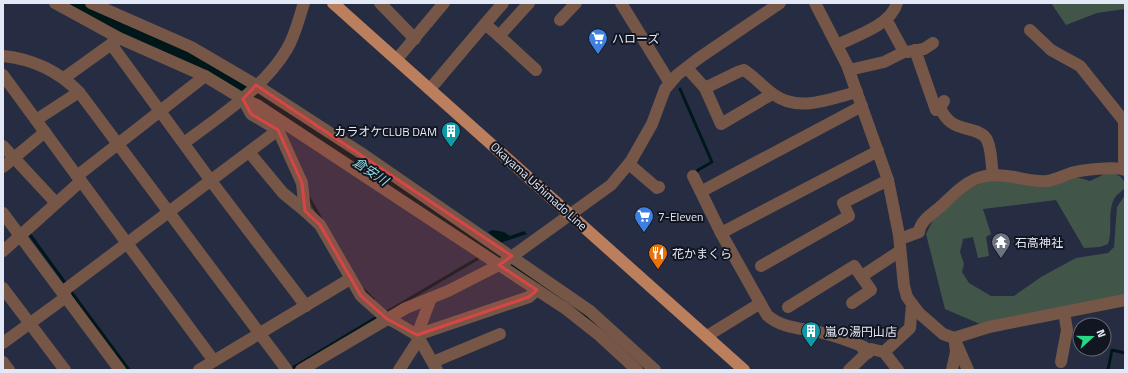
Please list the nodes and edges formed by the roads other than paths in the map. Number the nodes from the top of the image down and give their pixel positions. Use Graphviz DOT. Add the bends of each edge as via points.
graph roads {
  1 [pos="55,3"];
  2 [pos="91,3"];
  3 [pos="304,3"];
  4 [pos="333,3"];
  5 [pos="380,3"];
  6 [pos="444,3"];
  7 [pos="503,3"];
  8 [pos="529,3"];
  9 [pos="576,3"];
  10 [pos="621,3"];
  11 [pos="780,3"];
  12 [pos="815,3"];
  13 [pos="897,3"];
  14 [pos="886,19"];
  15 [pos="560,20"];
  16 [pos="485,24"];
  17 [pos="1030,30"];
  18 [pos="499,36"];
  19 [pos="415,39"];
  20 [pos="115,41"];
  21 [pos="933,43"];
  22 [pos="837,45"];
  23 [pos="909,51"];
  24 [pos="3,56"];
  25 [pos="397,59"];
  26 [pos="687,68"];
  27 [pos="536,70"];
  28 [pos="849,70"];
  29 [pos="3,75"];
  30 [pos="205,76"];
  31 [pos="64,78"];
  32 [pos="670,83"];
  33 [pos="705,88"];
  34 [pos="430,89"];
  35 [pos="250,91"];
  36 [pos="79,92"];
  37 [pos="857,92"];
  38 [pos="772,94"];
  39 [pos="862,106"];
  40 [pos="161,111"];
  41 [pos="36,120"];
  42 [pos="278,130"];
  43 [pos="45,132"];
  44 [pos="184,143"];
  45 [pos="119,144"];
  46 [pos="3,146"];
  47 [pos="878,151"];
  48 [pos="249,152"];
  49 [pos="16,156"];
  50 [pos="629,164"];
  51 [pos="3,167"];
  52 [pos="1124,170"];
  53 [pos="993,175"];
  54 [pos="693,176"];
  55 [pos="79,178"];
  56 [pos="888,180"];
  57 [pos="211,181"];
  58 [pos="659,187"];
  59 [pos="706,189"];
  60 [pos="54,201"];
  61 [pos="305,211"];
  62 [pos="169,212"];
  63 [pos="3,213"];
  64 [pos="570,214"];
  65 [pos="25,232"];
  66 [pos="723,232"];
  67 [pos="128,243"];
  68 [pos="900,245"];
  69 [pos="3,251"];
  70 [pos="506,260"];
  71 [pos="761,266"];
  72 [pos="862,276"];
  73 [pos="350,279"];
  74 [pos="3,288"];
  75 [pos="537,290"];
  76 [pos="66,291"];
  77 [pos="431,298"];
  78 [pos="1125,300"];
  79 [pos="852,303"];
  80 [pos="759,304"];
  81 [pos="912,305"];
  82 [pos="306,306"];
  83 [pos="788,307"];
  84 [pos="1064,312"];
  85 [pos="387,319"];
  86 [pos="30,323"];
  87 [pos="260,333"];
  88 [pos="419,334"];
  89 [pos="500,334"];
  90 [pos="706,336"];
  91 [pos="954,338"];
  92 [pos="3,343"];
  93 [pos="866,351"];
  94 [pos="884,352"];
  95 [pos="214,361"];
  96 [pos="3,362"];
  97 [pos="1061,362"];
  98 [pos="436,363"];
  99 [pos="9,370"];
  100 [pos="65,370"];
  101 [pos="120,370"];
  102 [pos="199,370"];
  103 [pos="287,370"];
  104 [pos="301,370"];
  105 [pos="399,370"];
  106 [pos="637,370"];
  107 [pos="656,370"];
  108 [pos="744,370"];
  109 [pos="849,370"];
  110 [pos="898,370"];
  111 [pos="952,370"];
  112 [pos="968,370"];
  1 -- 20 [label="street"];
  2 -- 35 [label="street" via="190,47"];
  3 -- 35 [label="street" via="288,48 277,65"];
  4 -- 25 [label="main road, Okayama Ushimado Line"];
  5 -- 19 [label="street"];
  6 -- 19 [label="street"];
  7 -- 16 [label="street"];
  8 -- 18 [label="street"];
  9 -- 15 [label="street"];
  10 -- 32 [label="street"];
  11 -- 26 [label="street"];
  12 -- 22 [label="street"];
  13 -- 14 [label="street"];
  14 -- 22 [label="street"];
  14 -- 23 [label="street"];
  16 -- 18 [label="street"];
  16 -- 34 [label="street"];
  17 -- 52 [label="street" via="1051,50 1080,66 1124,121"];
  18 -- 27 [label="street"];
  19 -- 25 [label="street"];
  20 -- 30 [label="street"];
  20 -- 31 [label="street"];
  20 -- 40 [label="street"];
  21 -- 23 [label="street" via="924,49"];
  22 -- 28 [label="street"];
  23 -- 28 [label="street" via="884,62"];
  23 -- 53 [label="street" via="936,110 942,104 945,117 952,123 983,134 987,139"];
  24 -- 31 [label="street" via="30,60"];
  25 -- 34 [label="main road, Okayama Ushimado Line"];
  26 -- 32 [label="street"];
  26 -- 33 [label="street"];
  28 -- 37 [label="street"];
  29 -- 41 [label="street"];
  30 -- 35 [label="street"];
  30 -- 40 [label="street"];
  31 -- 36 [label="street"];
  32 -- 50 [label="street" via="665,89 652,124"];
  33 -- 38 [label="street" via="744,70"];
  33 -- 38 [label="street" via="721,124"];
  34 -- 64 [label="main road, Okayama Ushimado Line"];
  35 -- 42 [label="street" via="251,114"];
  35 -- 44 [label="street"];
  35 -- 70 [label="street" via="361,153"];
  35 -- 70 [label="street" via="257,105"];
  36 -- 41 [label="street"];
  36 -- 45 [label="street"];
  37 -- 38 [label="street" via="799,105"];
  37 -- 39 [label="street"];
  39 -- 47 [label="street"];
  39 -- 59 [label="street"];
  40 -- 44 [label="street"];
  40 -- 45 [label="street"];
  41 -- 43 [label="street"];
  42 -- 48 [label="street"];
  42 -- 61 [label="street" via="302,183"];
  43 -- 49 [label="street"];
  43 -- 55 [label="street"];
  44 -- 57 [label="street"];
  45 -- 55 [label="street"];
  45 -- 62 [label="street"];
  46 -- 49 [label="street"];
  47 -- 56 [label="street"];
  47 -- 66 [label="street"];
  48 -- 57 [label="street"];
  48 -- 61 [label="street" via="282,193"];
  49 -- 51 [label="street"];
  49 -- 60 [label="street"];
  50 -- 58 [label="street" via="656,188"];
  50 -- 64 [label="street" via="612,184"];
  52 -- 53 [label="street" via="1072,173 1049,181"];
  53 -- 68 [label="street" via="982,176 968,182 928,217 920,226 919,232"];
  54 -- 66 [label="street"];
  55 -- 60 [label="street"];
  55 -- 67 [label="street"];
  56 -- 68 [label="street"];
  56 -- 71 [label="street" via="843,202 849,216"];
  57 -- 62 [label="street"];
  57 -- 82 [label="street"];
  60 -- 65 [label="street"];
  61 -- 73 [label="street" via="320,225"];
  62 -- 67 [label="street"];
  62 -- 87 [label="street"];
  63 -- 65 [label="street"];
  64 -- 70 [label="street"];
  64 -- 90 [label="main road, Okayama Ushimado Line"];
  65 -- 69 [label="street"];
  65 -- 76 [label="street"];
  66 -- 80 [label="street"];
  67 -- 76 [label="street"];
  67 -- 95 [label="street"];
  68 -- 72 [label="street"];
  68 -- 81 [label="street" via="904,286"];
  70 -- 75 [label="street"];
  70 -- 77 [label="street"];
  70 -- 107 [label="street" via="527,267 590,311"];
  72 -- 79 [label="street" via="871,290"];
  72 -- 83 [label="street" via="854,266"];
  73 -- 82 [label="street"];
  73 -- 85 [label="street" via="361,296"];
  74 -- 86 [label="street"];
  75 -- 88 [label="street" via="529,297"];
  75 -- 106 [label="street" via="583,322"];
  76 -- 86 [label="street"];
  76 -- 101 [label="street"];
  77 -- 85 [label="street"];
  77 -- 88 [label="street"];
  78 -- 84 [label="street"];
  80 -- 90 [label="street"];
  80 -- 93 [label="street" via="770,318 782,325 838,337 864,347"];
  81 -- 91 [label="street" via="944,334"];
  81 -- 94 [label="street" via="910,328"];
  82 -- 87 [label="street"];
  84 -- 91 [label="street" via="989,327"];
  84 -- 97 [label="street" via="1067,330"];
  85 -- 88 [label="street"];
  85 -- 104 [label="street"];
  86 -- 92 [label="street"];
  86 -- 100 [label="street"];
  87 -- 95 [label="street"];
  87 -- 103 [label="street"];
  88 -- 98 [label="street"];
  88 -- 105 [label="street"];
  89 -- 98 [label="street"];
  90 -- 108 [label="main road, Okayama Ushimado Line"];
  91 -- 111 [label="street" via="956,352"];
  91 -- 112 [label="street"];
  93 -- 94 [label="street" via="871,349"];
  93 -- 109 [label="street"];
  94 -- 110 [label="street"];
  95 -- 102 [label="street"];
  96 -- 99 [label="street"];
}
